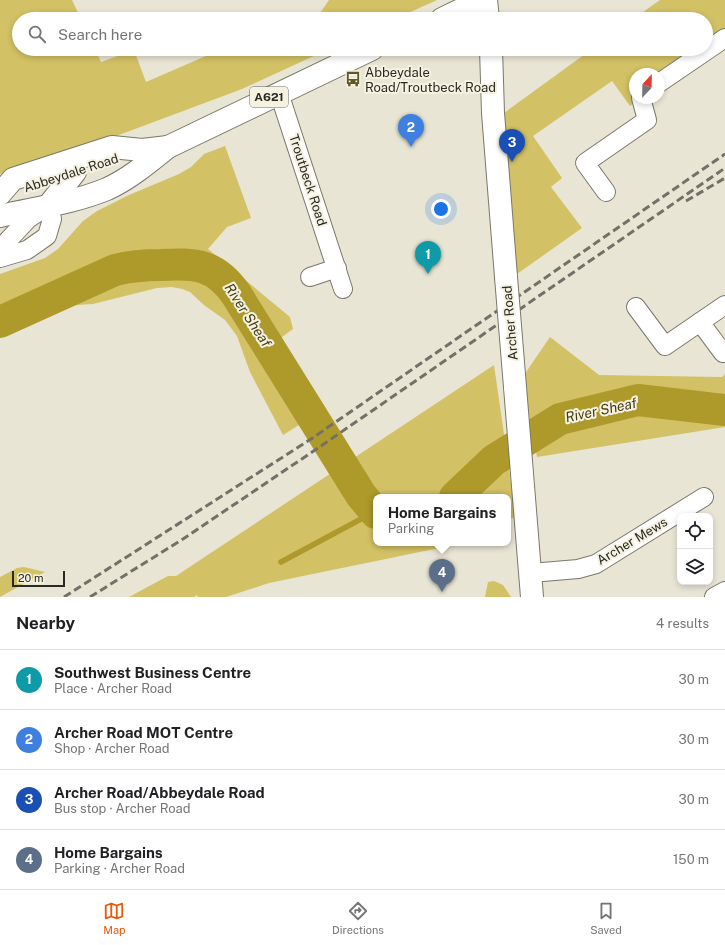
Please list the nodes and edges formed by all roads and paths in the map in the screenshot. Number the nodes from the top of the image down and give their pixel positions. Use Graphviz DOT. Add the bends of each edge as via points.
graph roads {
  1 [pos="481,0"];
  2 [pos="486,0"];
  3 [pos="456,12"];
  4 [pos="487,12"];
  5 [pos="725,38"];
  6 [pos="713,46"];
  7 [pos="357,56"];
  8 [pos="491,56"];
  9 [pos="699,56"];
  10 [pos="665,79"];
  11 [pos="279,92"];
  12 [pos="643,104"];
  13 [pos="168,147"];
  14 [pos="142,150"];
  15 [pos="75,172"];
  16 [pos="27,188"];
  17 [pos="606,192"];
  18 [pos="0,195"];
  19 [pos="49,205"];
  20 [pos="0,216"];
  21 [pos="0,249"];
  22 [pos="0,258"];
  23 [pos="336,268"];
  24 [pos="310,277"];
  25 [pos="343,289"];
  26 [pos="725,305"];
  27 [pos="636,307"];
  28 [pos="700,322"];
  29 [pos="723,354"];
  30 [pos="704,497"];
  31 [pos="530,573"];
  32 [pos="725,591"];
  33 [pos="532,597"];
  34 [pos="714,597"];
  1 -- 3 [label="main road"];
  2 -- 4 [label="main road"];
  5 -- 6 [label="street"];
  7 -- 11 [label="main road, Abbeydale Road / A621"];
  8 -- 31 [label="main road, Archer Road, bridge" via="493,113"];
  9 -- 10 [label="street"];
  11 -- 13 [label="main road, Abbeydale Road / A621"];
  11 -- 23 [label="street, Troutbeck Road"];
  12 -- 17 [label="street" via="647,120 585,163"];
  13 -- 14 [label="main road, Abbeydale Road / A621"];
  13 -- 19 [label="main road, Abbeydale Road / A621" via="138,171 108,188 82,198"];
  14 -- 15 [label="main road, Abbeydale Road / A621"];
  14 -- 18 [label="main road, Abbeydale Road / A621" via="112,148 13,179"];
  15 -- 16 [label="main road, Abbeydale Road / A621"];
  15 -- 19 [label="main road"];
  16 -- 18 [label="main road, Abbeydale Road / A621"];
  16 -- 19 [label="main road"];
  19 -- 20 [label="main road, Abbeydale Road / A621"];
  19 -- 21 [label="street" via="28,220"];
  19 -- 22 [label="street" via="52,219 48,236 27,250"];
  23 -- 24 [label="street"];
  23 -- 25 [label="street, Troutbeck Road"];
  26 -- 28 [label="street"];
  27 -- 28 [label="street" via="665,346"];
  28 -- 29 [label="street"];
  30 -- 31 [label="street, Archer Mews" via="596,564 578,569"];
  31 -- 33 [label="main road, Archer Road"];
  32 -- 34 [label="street"];
}
